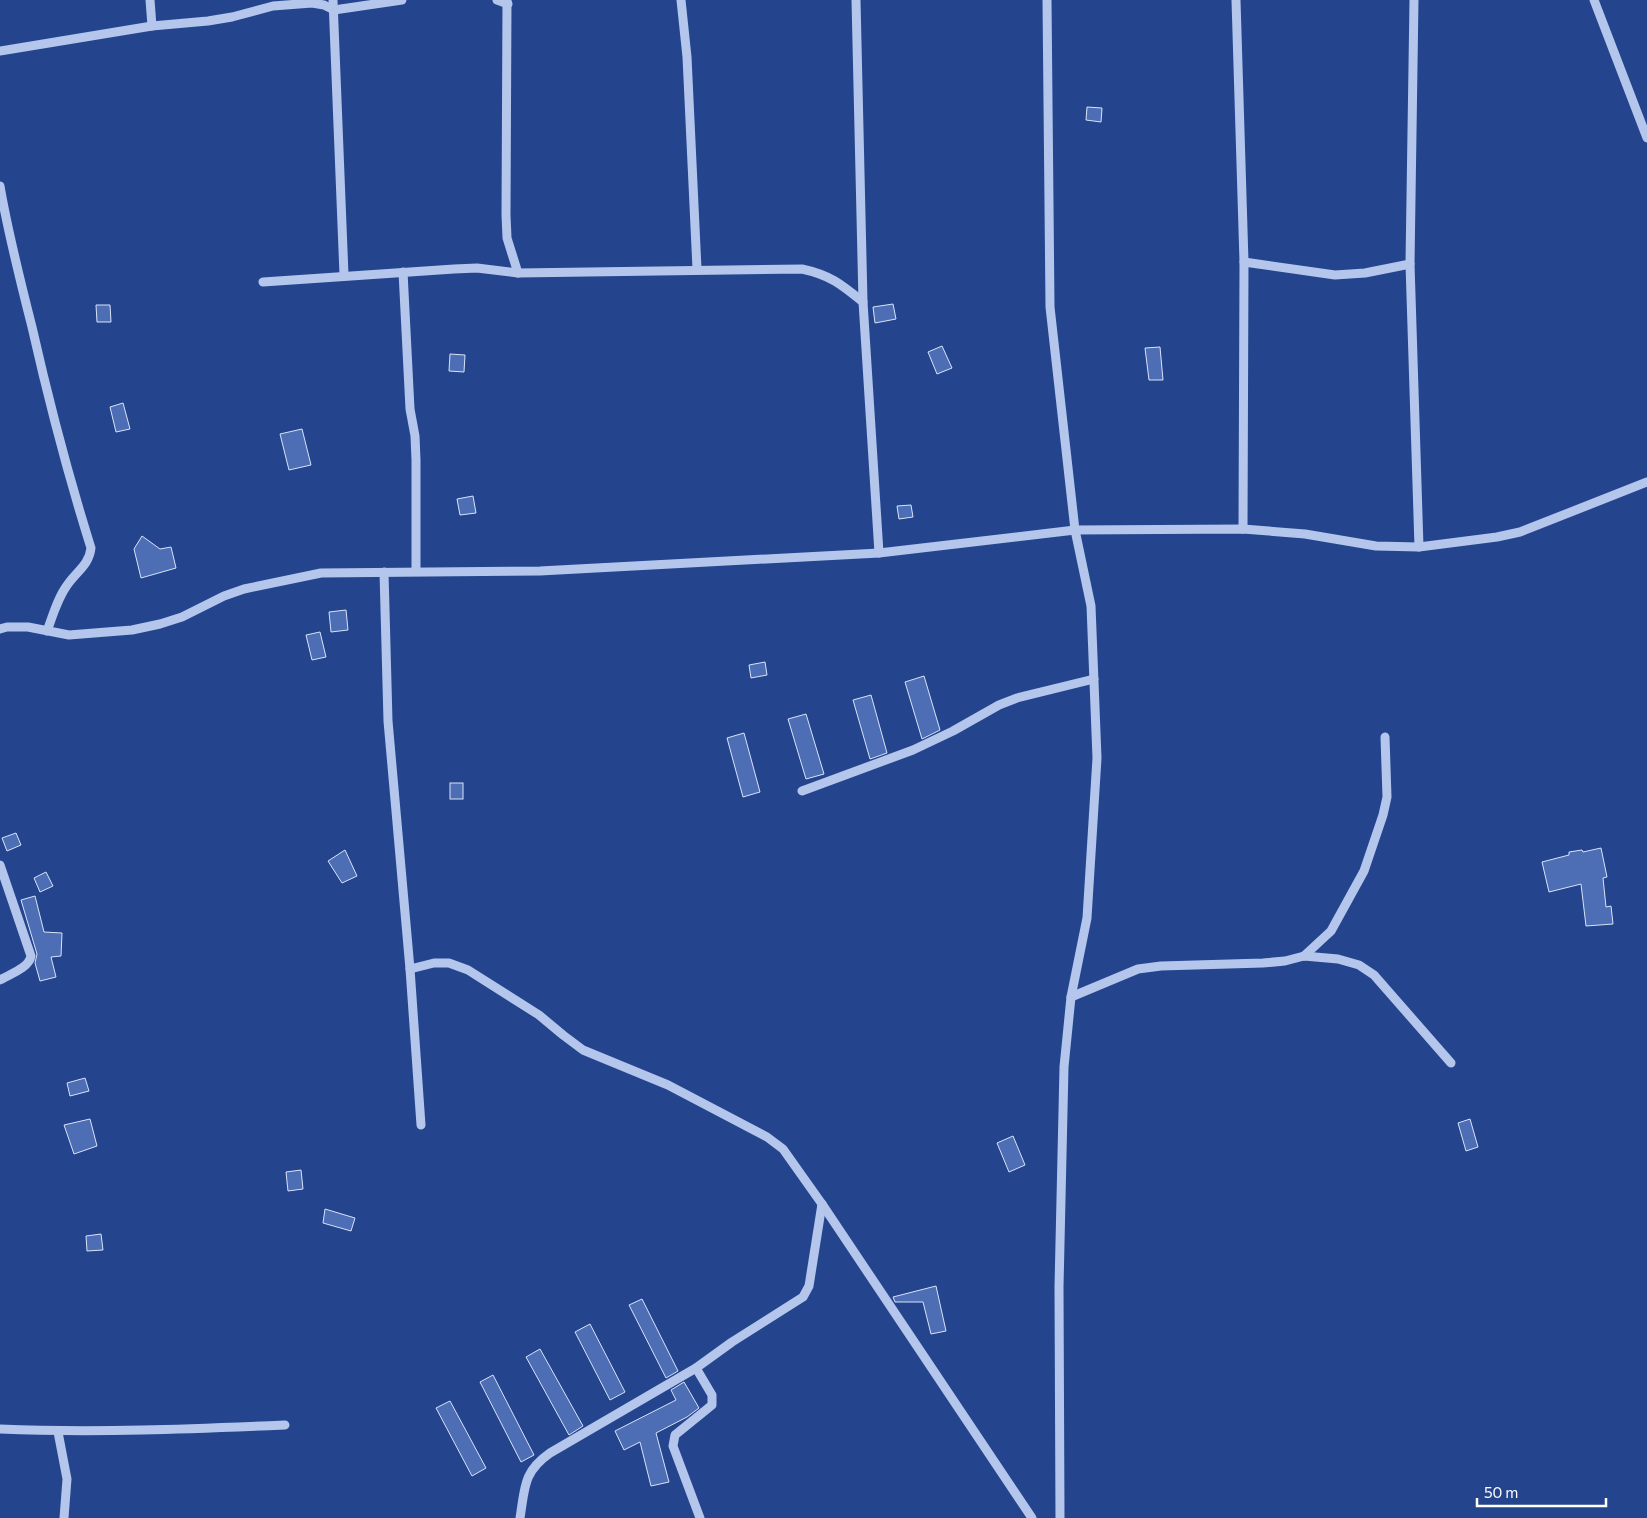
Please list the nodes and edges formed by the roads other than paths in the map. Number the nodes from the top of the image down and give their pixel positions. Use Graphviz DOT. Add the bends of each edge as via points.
graph roads {
  1 [pos="150,0"];
  2 [pos="333,0"];
  3 [pos="402,0"];
  4 [pos="497,0"];
  5 [pos="681,0"];
  6 [pos="856,0"];
  7 [pos="1047,0"];
  8 [pos="1236,0"];
  9 [pos="1414,0"];
  10 [pos="1594,0"];
  11 [pos="507,2"];
  12 [pos="334,10"];
  13 [pos="152,26"];
  14 [pos="0,51"];
  15 [pos="1647,138"];
  16 [pos="0,186"];
  17 [pos="1244,262"];
  18 [pos="1410,264"];
  19 [pos="697,269"];
  20 [pos="403,272"];
  21 [pos="518,273"];
  22 [pos="344,275"];
  23 [pos="263,282"];
  24 [pos="863,302"];
  25 [pos="1647,482"];
  26 [pos="1243,529"];
  27 [pos="1075,530"];
  28 [pos="1419,547"];
  29 [pos="879,552"];
  30 [pos="416,571"];
  31 [pos="384,572"];
  32 [pos="0,629"];
  33 [pos="47,630"];
  34 [pos="1094,679"];
  35 [pos="1385,737"];
  36 [pos="802,791"];
  37 [pos="0,865"];
  38 [pos="1304,956"];
  39 [pos="410,969"];
  40 [pos="0,980"];
  41 [pos="1071,997"];
  42 [pos="1451,1063"];
  43 [pos="420,1126"];
  44 [pos="822,1204"];
  45 [pos="696,1368"];
  46 [pos="285,1426"];
  47 [pos="0,1429"];
  48 [pos="58,1432"];
  49 [pos="64,1518"];
  50 [pos="520,1518"];
  51 [pos="700,1518"];
  52 [pos="1032,1518"];
  53 [pos="1060,1518"];
  1 -- 13 [label="street"];
  2 -- 12 [label="street"];
  3 -- 12 [label="street"];
  4 -- 11 [label="street"];
  5 -- 19 [label="street" via="688,57"];
  6 -- 24 [label="street"];
  7 -- 27 [label="street" via="1050,307"];
  8 -- 17 [label="street"];
  9 -- 18 [label="street"];
  10 -- 15 [label="street"];
  11 -- 21 [label="street" via="506,214 507,238"];
  12 -- 13 [label="street" via="312,3 273,6 208,22"];
  12 -- 22 [label="street"];
  13 -- 14 [label="street"];
  16 -- 33 [label="street" via="69,479 91,548 90,558 59,599"];
  17 -- 18 [label="street" via="1335,274 1365,273"];
  17 -- 26 [label="street"];
  18 -- 28 [label="street"];
  19 -- 21 [label="street"];
  19 -- 24 [label="street" via="802,269 838,281"];
  20 -- 21 [label="street" via="477,268"];
  20 -- 22 [label="street"];
  20 -- 30 [label="street" via="410,409 415,436"];
  22 -- 23 [label="street"];
  24 -- 29 [label="street"];
  25 -- 28 [label="street" via="1520,532"];
  26 -- 27 [label="street"];
  26 -- 28 [label="street" via="1305,534 1376,546"];
  27 -- 29 [label="street"];
  27 -- 34 [label="street" via="1091,606"];
  29 -- 30 [label="street" via="540,571"];
  30 -- 31 [label="street"];
  31 -- 33 [label="street" via="321,573 244,589 182,617 132,630 69,635"];
  31 -- 39 [label="street" via="388,721"];
  32 -- 33 [label="street" via="28,627"];
  34 -- 36 [label="street" via="1017,698 913,750"];
  34 -- 41 [label="street" via="1097,758 1087,918"];
  35 -- 38 [label="street" via="1387,797 1364,871 1331,931"];
  37 -- 40 [label="street" via="31,956 26,965"];
  38 -- 41 [label="street" via="1263,963 1138,969"];
  38 -- 42 [label="street" via="1338,959 1359,965 1374,975"];
  39 -- 43 [label="street"];
  39 -- 44 [label="street" via="449,963 468,970 539,1015 583,1050 668,1085 767,1137 783,1149"];
  41 -- 53 [label="street" via="1064,1077 1059,1286"];
  44 -- 45 [label="street" via="809,1286 803,1297"];
  44 -- 52 [label="street"];
  45 -- 50 [label="street" via="536,1463 525,1483"];
  45 -- 51 [label="street" via="712,1395 712,1405 675,1435 673,1446"];
  46 -- 48 [label="street"];
  47 -- 48 [label="street"];
  48 -- 49 [label="street" via="67,1479"];
}
